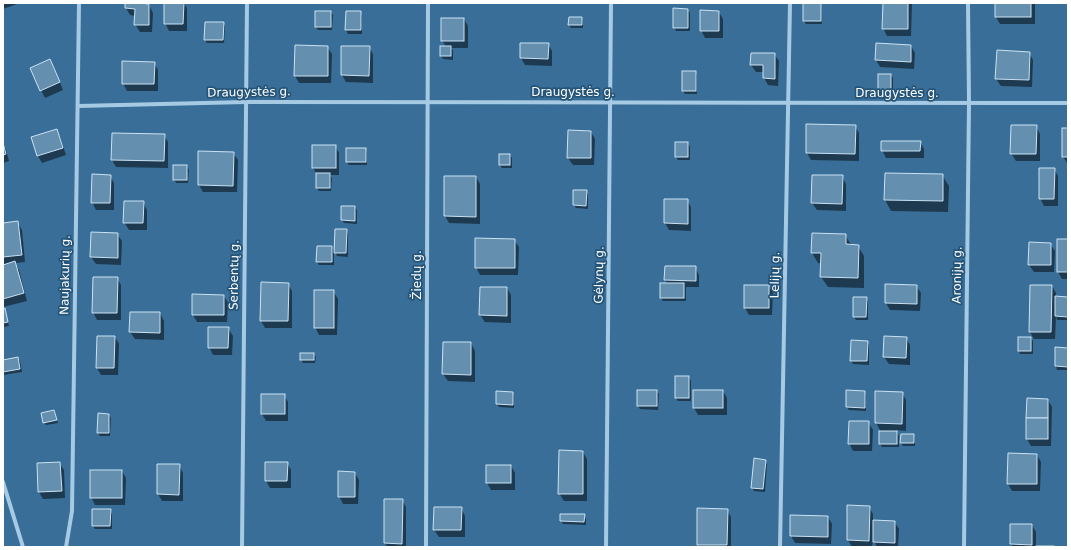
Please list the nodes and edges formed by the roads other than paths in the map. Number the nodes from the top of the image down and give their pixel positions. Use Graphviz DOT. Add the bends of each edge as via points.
graph roads {
  1 [pos="79,3"];
  2 [pos="247,3"];
  3 [pos="428,3"];
  4 [pos="611,3"];
  5 [pos="790,3"];
  6 [pos="968,3"];
  7 [pos="246,102"];
  8 [pos="428,102"];
  9 [pos="610,102"];
  10 [pos="788,103"];
  11 [pos="969,103"];
  12 [pos="1068,103"];
  13 [pos="78,106"];
  14 [pos="3,482"];
  15 [pos="23,547"];
  16 [pos="66,547"];
  17 [pos="242,547"];
  18 [pos="426,547"];
  19 [pos="606,547"];
  20 [pos="780,547"];
  21 [pos="964,547"];
  1 -- 13 [label="street, Naujakurių g."];
  2 -- 7 [label="street, Serbentų g."];
  3 -- 8 [label="street, Žiedų g."];
  4 -- 9 [label="street, Gėlynų g."];
  5 -- 10 [label="street, Lelijų g."];
  6 -- 11 [label="street, Aronijų g."];
  7 -- 8 [label="street, Draugystės g."];
  7 -- 13 [label="street, Draugystės g."];
  7 -- 17 [label="street, Serbentų g."];
  8 -- 9 [label="street, Draugystės g."];
  8 -- 18 [label="street, Žiedų g."];
  9 -- 10 [label="street, Draugystės g."];
  9 -- 19 [label="street, Gėlynų g."];
  10 -- 11 [label="street, Draugystės g."];
  10 -- 20 [label="street, Lelijų g."];
  11 -- 12 [label="street, Draugystės g."];
  11 -- 21 [label="street, Aronijų g."];
  13 -- 16 [label="street, Naujakurių g." via="72,511"];
  14 -- 15 [label="street"];
}
